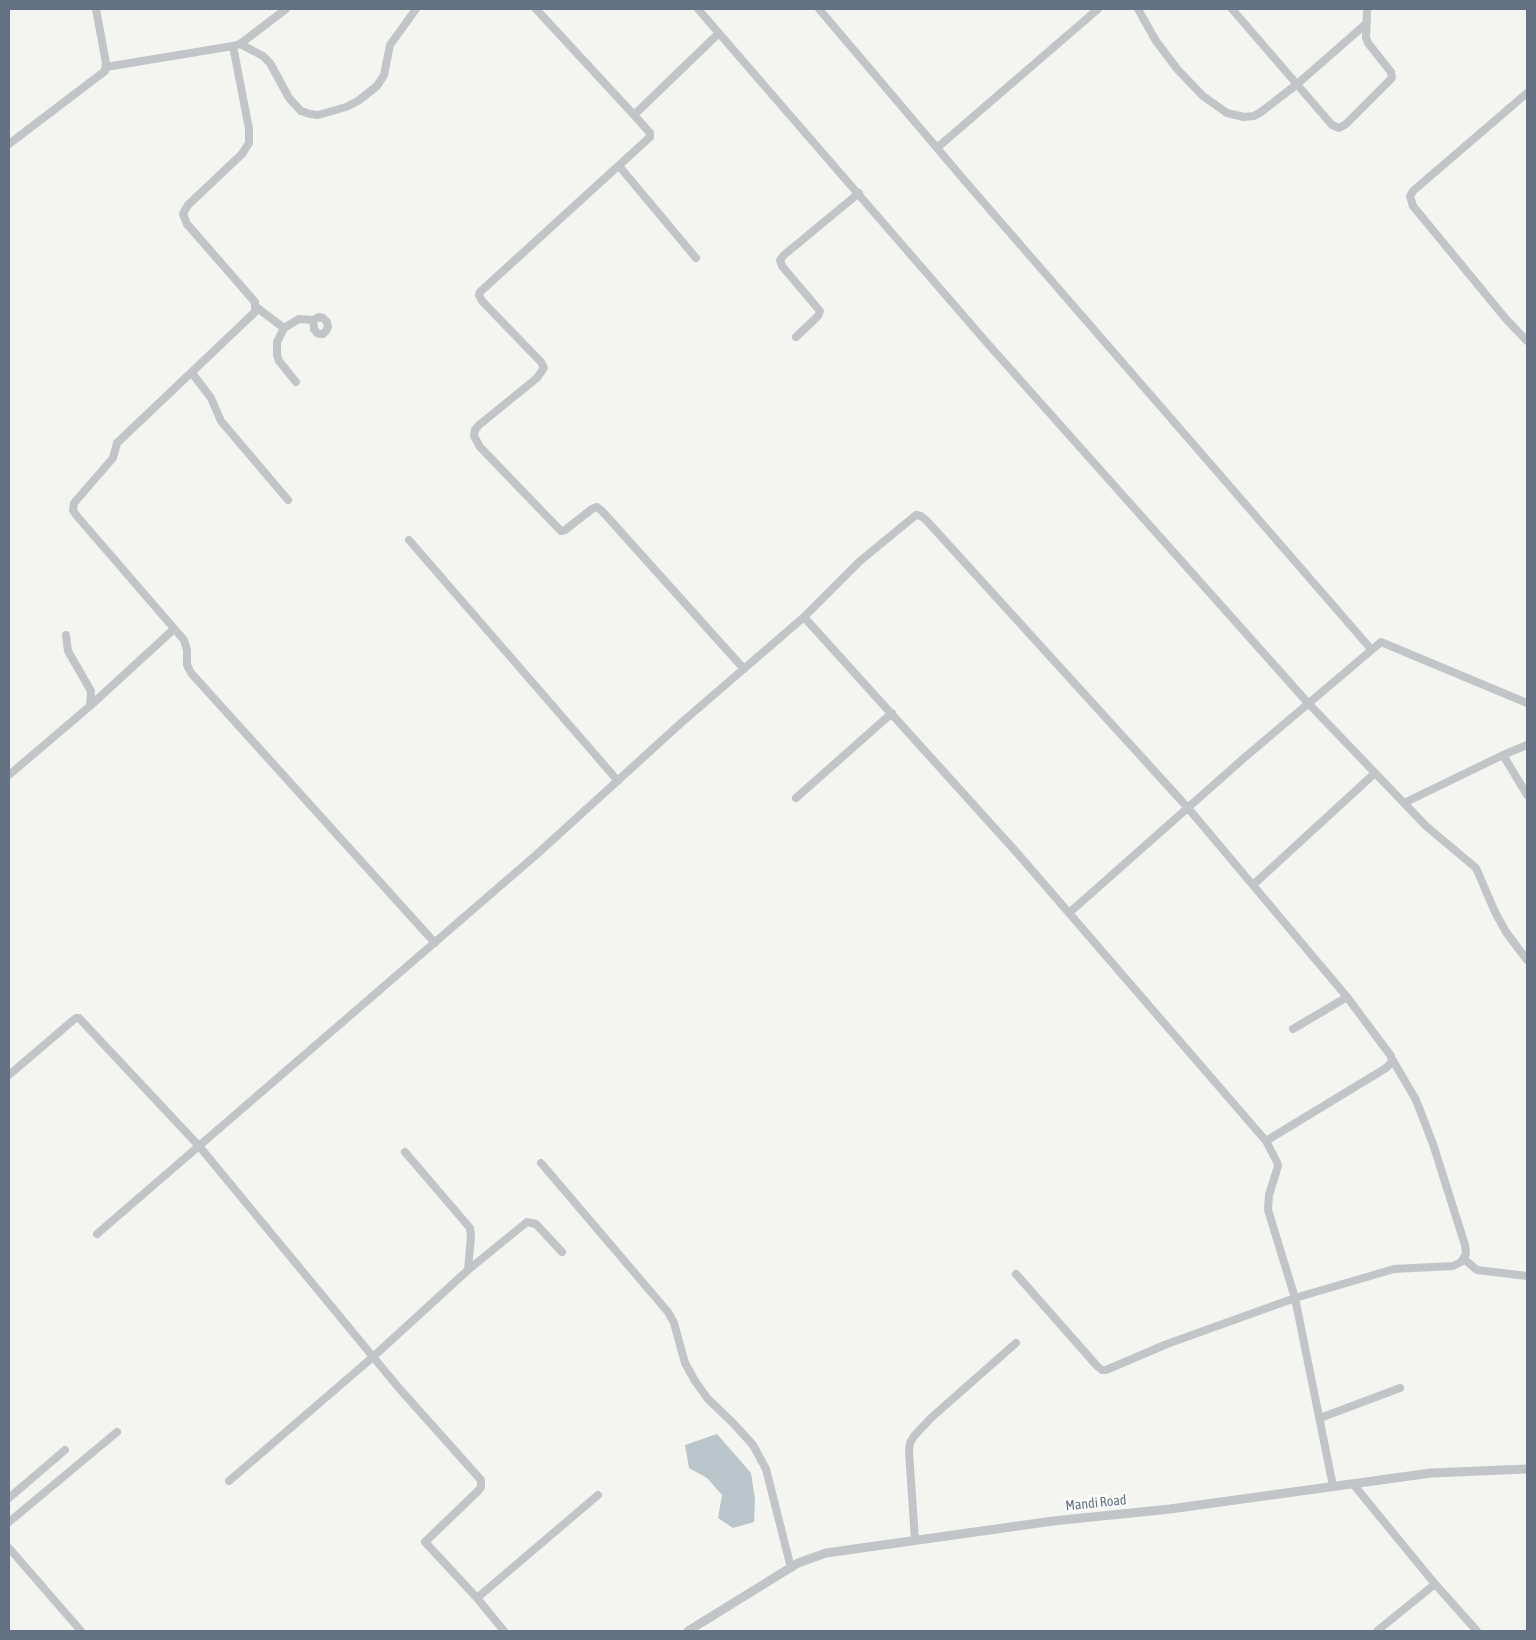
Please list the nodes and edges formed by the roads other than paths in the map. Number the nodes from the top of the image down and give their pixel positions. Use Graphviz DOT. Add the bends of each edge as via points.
graph roads {
  1 [pos="96,9"];
  2 [pos="286,9"];
  3 [pos="416,9"];
  4 [pos="536,9"];
  5 [pos="698,9"];
  6 [pos="819,9"];
  7 [pos="1098,9"];
  8 [pos="1138,9"];
  9 [pos="1232,9"];
  10 [pos="1367,10"];
  11 [pos="1367,23"];
  12 [pos="719,33"];
  13 [pos="237,45"];
  14 [pos="106,67"];
  15 [pos="1296,85"];
  16 [pos="1527,93"];
  17 [pos="634,115"];
  18 [pos="9,144"];
  19 [pos="938,147"];
  20 [pos="619,166"];
  21 [pos="859,193"];
  22 [pos="696,258"];
  23 [pos="256,307"];
  24 [pos="313,320"];
  25 [pos="284,328"];
  26 [pos="796,337"];
  27 [pos="1527,340"];
  28 [pos="192,373"];
  29 [pos="296,382"];
  30 [pos="288,500"];
  31 [pos="409,540"];
  32 [pos="804,617"];
  33 [pos="174,628"];
  34 [pos="66,635"];
  35 [pos="1371,649"];
  36 [pos="744,669"];
  37 [pos="1308,703"];
  38 [pos="1527,703"];
  39 [pos="90,706"];
  40 [pos="892,713"];
  41 [pos="1527,746"];
  42 [pos="1503,754"];
  43 [pos="1375,773"];
  44 [pos="9,775"];
  45 [pos="618,781"];
  46 [pos="1527,795"];
  47 [pos="796,798"];
  48 [pos="1404,803"];
  49 [pos="1188,808"];
  50 [pos="1252,885"];
  51 [pos="1069,913"];
  52 [pos="434,943"];
  53 [pos="1527,960"];
  54 [pos="1347,997"];
  55 [pos="1293,1029"];
  56 [pos="1392,1059"];
  57 [pos="9,1075"];
  58 [pos="1266,1141"];
  59 [pos="199,1146"];
  60 [pos="405,1152"];
  61 [pos="541,1163"];
  62 [pos="97,1234"];
  63 [pos="562,1252"];
  64 [pos="1464,1259"];
  65 [pos="468,1270"];
  66 [pos="1016,1274"];
  67 [pos="1527,1276"];
  68 [pos="1295,1298"];
  69 [pos="1016,1343"];
  70 [pos="374,1356"];
  71 [pos="1400,1388"];
  72 [pos="1320,1418"];
  73 [pos="117,1432"];
  74 [pos="65,1450"];
  75 [pos="1527,1469"];
  76 [pos="229,1481"];
  77 [pos="1353,1484"];
  78 [pos="1333,1486"];
  79 [pos="598,1495"];
  80 [pos="9,1498"];
  81 [pos="9,1522"];
  82 [pos="915,1540"];
  83 [pos="9,1548"];
  84 [pos="791,1568"];
  85 [pos="1435,1584"];
  86 [pos="477,1598"];
  87 [pos="81,1631"];
  88 [pos="504,1631"];
  89 [pos="688,1631"];
  90 [pos="1377,1631"];
  91 [pos="1477,1631"];
  1 -- 14 [label="street"];
  2 -- 13 [label="street"];
  3 -- 13 [label="street" via="390,45 384,75 377,86 346,107 318,115 301,111 263,56"];
  4 -- 17 [label="street"];
  5 -- 12 [label="street"];
  6 -- 19 [label="street"];
  7 -- 19 [label="street"];
  8 -- 15 [label="street" via="1178,70 1203,96 1227,112 1254,116"];
  9 -- 15 [label="street"];
  10 -- 11 [label="street"];
  11 -- 15 [label="street"];
  11 -- 15 [label="street" via="1368,43 1392,78 1346,124 1339,128 1332,125"];
  12 -- 17 [label="street"];
  12 -- 21 [label="street"];
  13 -- 14 [label="street"];
  13 -- 23 [label="street" via="249,129 248,143 242,154 188,205 183,216"];
  14 -- 18 [label="street" via="100,76"];
  16 -- 27 [label="street" via="1410,196 1413,206"];
  17 -- 20 [label="street" via="650,137"];
  19 -- 35 [label="street"];
  20 -- 22 [label="street"];
  20 -- 36 [label="street" via="479,293 482,301 544,368 537,378 479,425 474,436 480,447 561,531 592,509 602,510"];
  21 -- 26 [label="street" via="780,260 820,311"];
  21 -- 37 [label="street" via="988,344"];
  23 -- 25 [label="street"];
  23 -- 28 [label="street" via="253,316"];
  24 -- 25 [label="street" via="299,319"];
  25 -- 29 [label="street" via="277,342 277,355"];
  28 -- 30 [label="street" via="211,398 220,421"];
  28 -- 33 [label="street" via="117,443 113,458 73,507 76,515"];
  31 -- 45 [label="street"];
  32 -- 36 [label="street"];
  32 -- 40 [label="street"];
  32 -- 49 [label="street" via="860,561 916,515 921,516"];
  33 -- 39 [label="street"];
  33 -- 52 [label="street" via="186,643 187,666 192,673"];
  34 -- 39 [label="street" via="68,651 90,691"];
  35 -- 37 [label="street"];
  35 -- 38 [label="street" via="1383,641"];
  36 -- 45 [label="street"];
  37 -- 43 [label="street"];
  37 -- 49 [label="street"];
  39 -- 44 [label="street"];
  40 -- 47 [label="street"];
  40 -- 51 [label="street"];
  41 -- 42 [label="street"];
  42 -- 46 [label="street"];
  42 -- 48 [label="street"];
  43 -- 48 [label="street"];
  43 -- 50 [label="street"];
  45 -- 52 [label="street"];
  48 -- 53 [label="street" via="1476,868 1500,921"];
  49 -- 50 [label="street"];
  49 -- 51 [label="street"];
  50 -- 54 [label="street"];
  51 -- 58 [label="street"];
  52 -- 59 [label="street"];
  54 -- 55 [label="street"];
  54 -- 56 [label="street"];
  56 -- 58 [label="street" via="1386,1068"];
  56 -- 64 [label="street" via="1416,1100 1433,1144 1465,1245"];
  57 -- 59 [label="street" via="79,1018"];
  58 -- 68 [label="street" via="1278,1166 1268,1210"];
  59 -- 62 [label="street"];
  59 -- 70 [label="street"];
  60 -- 65 [label="street" via="470,1228"];
  61 -- 84 [label="street" via="668,1312 685,1364 695,1381 708,1399 753,1444 766,1469"];
  63 -- 65 [label="street" via="536,1224 529,1221"];
  64 -- 67 [label="street" via="1477,1270"];
  64 -- 68 [label="street" via="1453,1266 1394,1270"];
  65 -- 70 [label="street"];
  66 -- 68 [label="street" via="1102,1370"];
  68 -- 72 [label="street"];
  69 -- 82 [label="street" via="932,1417 910,1443"];
  70 -- 76 [label="street"];
  70 -- 86 [label="street" via="481,1482 479,1490 425,1542"];
  71 -- 72 [label="street"];
  72 -- 78 [label="street"];
  73 -- 81 [label="street"];
  74 -- 80 [label="street"];
  75 -- 77 [label="street, Mandi Road" via="1431,1473"];
  77 -- 78 [label="street, Mandi Road"];
  77 -- 85 [label="street"];
  78 -- 82 [label="street, Mandi Road"];
  79 -- 86 [label="street"];
  82 -- 84 [label="street, Mandi Road" via="826,1553"];
  83 -- 87 [label="street"];
  84 -- 89 [label="street, Mandi Road"];
  85 -- 90 [label="street"];
  85 -- 91 [label="street"];
  86 -- 88 [label="street"];
}
